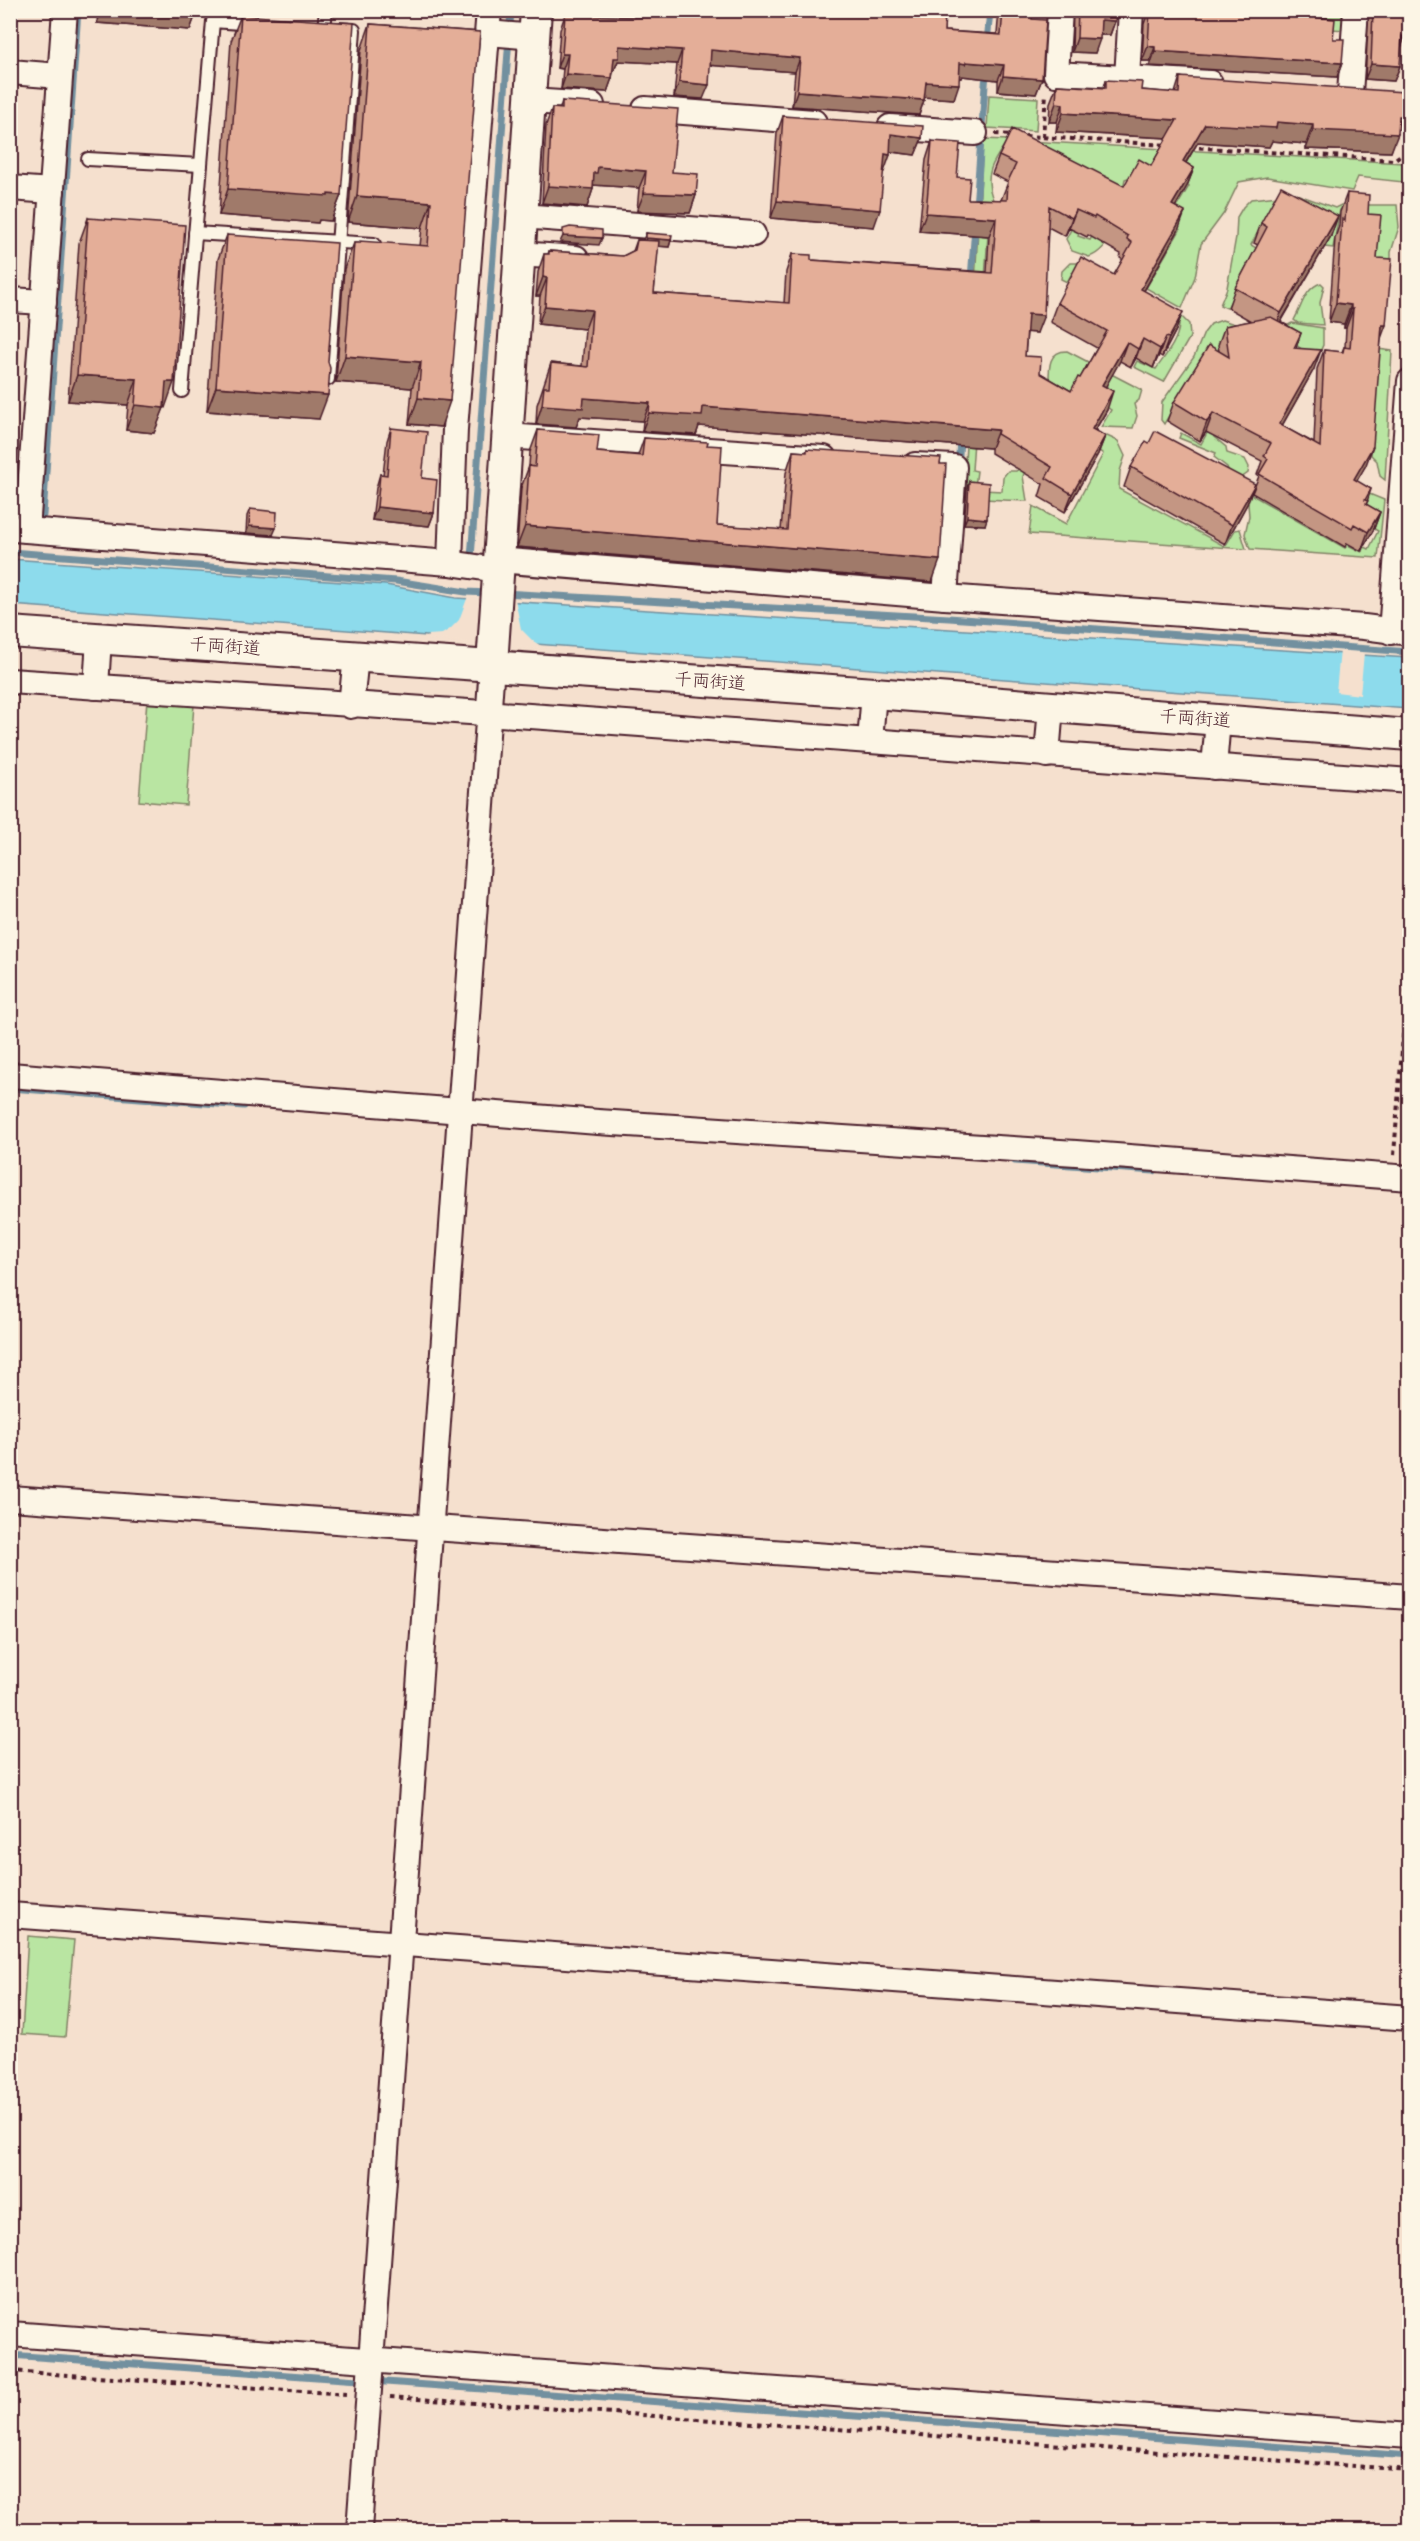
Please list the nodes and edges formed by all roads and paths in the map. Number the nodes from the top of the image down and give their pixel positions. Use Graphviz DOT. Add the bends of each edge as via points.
graph roads {
  1 [pos="65,10"];
  2 [pos="326,10"];
  3 [pos="1060,10"];
  4 [pos="1131,10"];
  5 [pos="1356,10"];
  6 [pos="268,25"];
  7 [pos="302,27"];
  8 [pos="511,27"];
  9 [pos="324,28"];
  10 [pos="10,72"];
  11 [pos="1056,74"];
  12 [pos="60,76"];
  13 [pos="1127,78"];
  14 [pos="1233,85"];
  15 [pos="1350,93"];
  16 [pos="530,101"];
  17 [pos="834,123"];
  18 [pos="869,126"];
  19 [pos="980,134"];
  20 [pos="1042,137"];
  21 [pos="1171,146"];
  22 [pos="1183,146"];
  23 [pos="1410,148"];
  24 [pos="88,159"];
  25 [pos="201,165"];
  26 [pos="10,188"];
  27 [pos="52,191"];
  28 [pos="522,216"];
  29 [pos="195,232"];
  30 [pos="753,234"];
  31 [pos="338,242"];
  32 [pos="390,245"];
  33 [pos="519,254"];
  34 [pos="596,259"];
  35 [pos="10,300"];
  36 [pos="44,302"];
  37 [pos="1410,381"];
  38 [pos="327,387"];
  39 [pos="182,391"];
  40 [pos="506,436"];
  41 [pos="848,460"];
  42 [pos="895,463"];
  43 [pos="1405,516"];
  44 [pos="19,530"];
  45 [pos="450,563"];
  46 [pos="496,573"];
  47 [pos="945,597"];
  48 [pos="10,632"];
  49 [pos="1400,633"];
  50 [pos="99,638"];
  51 [pos="356,655"];
  52 [pos="492,655"];
  53 [pos="10,681"];
  54 [pos="96,687"];
  55 [pos="874,693"];
  56 [pos="351,706"];
  57 [pos="1052,707"];
  58 [pos="488,713"];
  59 [pos="1218,720"];
  60 [pos="871,733"];
  61 [pos="1410,735"];
  62 [pos="1048,746"];
  63 [pos="1214,759"];
  64 [pos="1410,781"];
  65 [pos="1410,944"];
  66 [pos="10,1075"];
  67 [pos="461,1119"];
  68 [pos="1401,1177"];
  69 [pos="10,1497"];
  70 [pos="432,1528"];
  71 [pos="1410,1597"];
  72 [pos="10,1915"];
  73 [pos="402,1943"];
  74 [pos="1410,2018"];
  75 [pos="10,2334"];
  76 [pos="10,2371"];
  77 [pos="370,2379"];
  78 [pos="1410,2436"];
  79 [pos="1410,2470"];
  80 [pos="359,2530"];
  1 -- 12 [label="street"];
  2 -- 9 [label="lane"];
  3 -- 11 [label="street"];
  4 -- 13 [label="street"];
  5 -- 15 [label="street"];
  6 -- 25 [label="lane" via="213,21"];
  7 -- 9 [label="lane"];
  8 -- 16 [label="street"];
  8 -- 45 [label="street" via="455,429"];
  9 -- 31 [label="lane" via="354,30"];
  10 -- 12 [label="street"];
  11 -- 13 [label="street"];
  11 -- 20 [label="path" via="1047,83"];
  12 -- 27 [label="street"];
  13 -- 14 [label="street"];
  16 -- 17 [label="street"];
  16 -- 28 [label="street"];
  18 -- 19 [label="street"];
  19 -- 20 [label="path"];
  20 -- 21 [label="path"];
  22 -- 23 [label="path" via="1394,160"];
  24 -- 25 [label="lane"];
  25 -- 29 [label="lane"];
  26 -- 27 [label="street"];
  27 -- 36 [label="street"];
  28 -- 30 [label="street"];
  28 -- 33 [label="street"];
  29 -- 31 [label="lane"];
  29 -- 39 [label="lane"];
  31 -- 32 [label="lane"];
  31 -- 38 [label="lane"];
  33 -- 34 [label="street"];
  33 -- 40 [label="street"];
  35 -- 36 [label="street"];
  36 -- 44 [label="street"];
  37 -- 43 [label="street"];
  40 -- 41 [label="street"];
  40 -- 46 [label="street"];
  42 -- 47 [label="street" via="954,467"];
  43 -- 49 [label="street"];
  44 -- 45 [label="street"];
  45 -- 46 [label="street"];
  46 -- 47 [label="street"];
  46 -- 52 [label="street"];
  47 -- 49 [label="street" via="1364,627"];
  48 -- 50 [label="street, 千両街道"];
  50 -- 51 [label="street, 千両街道"];
  50 -- 54 [label="street"];
  51 -- 52 [label="street, 千両街道"];
  51 -- 56 [label="street"];
  52 -- 55 [label="street, 千両街道"];
  52 -- 58 [label="street"];
  53 -- 54 [label="street"];
  54 -- 56 [label="street"];
  55 -- 57 [label="street, 千両街道"];
  55 -- 60 [label="street"];
  56 -- 58 [label="street"];
  57 -- 59 [label="street, 千両街道"];
  57 -- 62 [label="street"];
  58 -- 60 [label="street"];
  58 -- 67 [label="street"];
  59 -- 61 [label="street, 千両街道"];
  59 -- 63 [label="street"];
  60 -- 62 [label="street"];
  62 -- 63 [label="street"];
  63 -- 64 [label="street"];
  65 -- 68 [label="path"];
  66 -- 67 [label="street"];
  67 -- 68 [label="street"];
  67 -- 70 [label="street"];
  69 -- 70 [label="street"];
  70 -- 71 [label="street"];
  70 -- 73 [label="street"];
  72 -- 73 [label="street"];
  73 -- 74 [label="street"];
  73 -- 77 [label="street"];
  75 -- 77 [label="street"];
  76 -- 77 [label="path"];
  77 -- 78 [label="street"];
  77 -- 79 [label="path"];
  77 -- 80 [label="street"];
}
